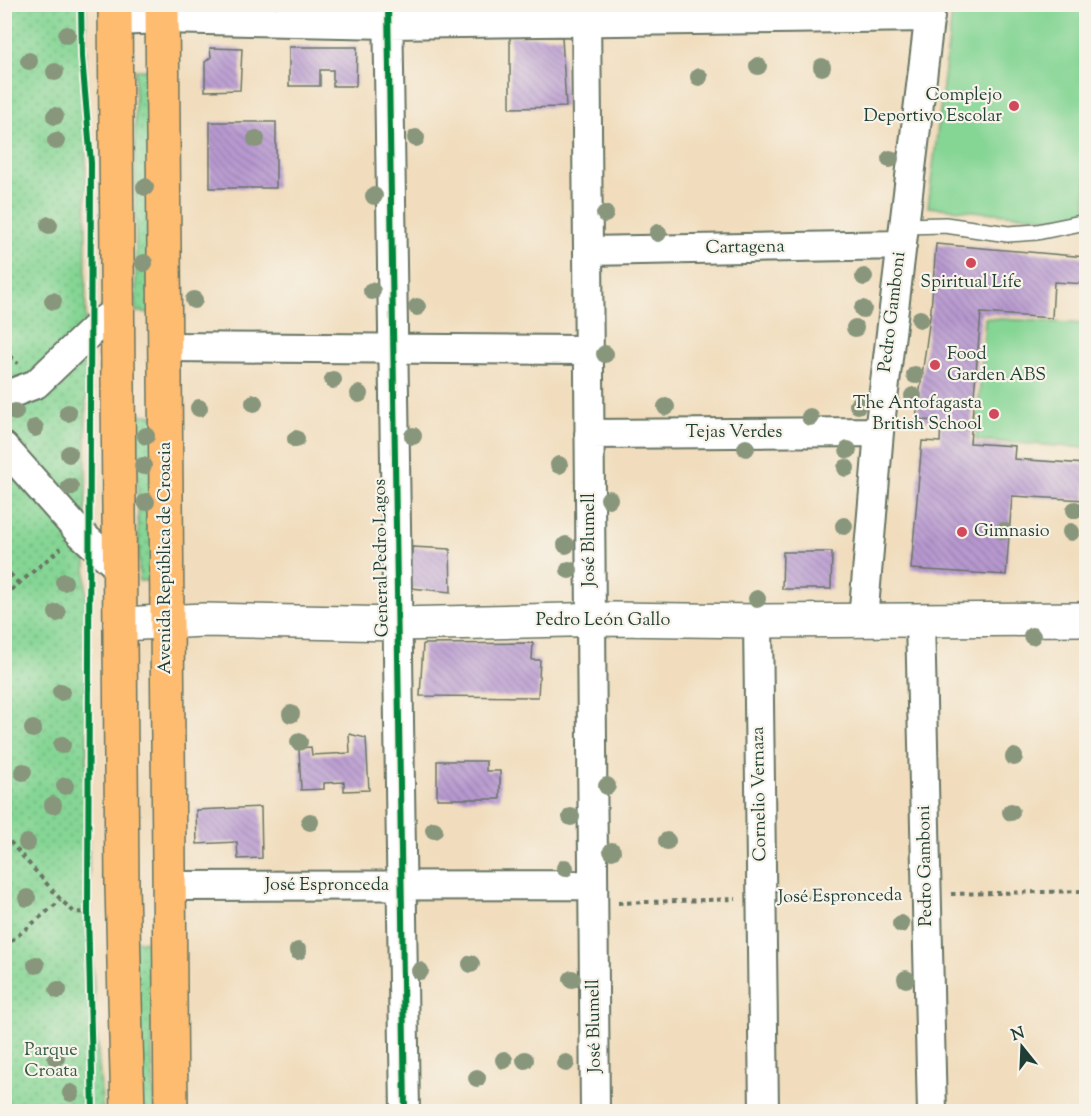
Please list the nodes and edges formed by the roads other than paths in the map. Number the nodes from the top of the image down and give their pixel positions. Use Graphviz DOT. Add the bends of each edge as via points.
graph roads {
  1 [pos="931,11"];
  2 [pos="162,12"];
  3 [pos="115,13"];
  4 [pos="586,13"];
  5 [pos="388,14"];
  6 [pos="1086,222"];
  7 [pos="903,235"];
  8 [pos="588,251"];
  9 [pos="117,310"];
  10 [pos="164,347"];
  11 [pos="393,349"];
  12 [pos="589,351"];
  13 [pos="4,396"];
  14 [pos="879,432"];
  15 [pos="589,434"];
  16 [pos="4,447"];
  17 [pos="119,568"];
  18 [pos="1086,619"];
  19 [pos="590,620"];
  20 [pos="863,620"];
  21 [pos="758,621"];
  22 [pos="920,621"];
  23 [pos="167,622"];
  24 [pos="120,624"];
  25 [pos="398,624"];
  26 [pos="168,886"];
  27 [pos="402,886"];
  28 [pos="593,894"];
  29 [pos="128,1112"];
  30 [pos="171,1112"];
  31 [pos="405,1112"];
  32 [pos="596,1112"];
  33 [pos="764,1112"];
  34 [pos="932,1112"];
  1 -- 4 [label="street"];
  1 -- 7 [label="street, Pedro Gamboni"];
  2 -- 3 [label="street"];
  2 -- 5 [label="street"];
  2 -- 10 [label="highway, Avenida República de Croacia"];
  3 -- 9 [label="highway"];
  4 -- 5 [label="street"];
  4 -- 8 [label="street, José Blumell"];
  5 -- 11 [label="street, General Pedro Lagos"];
  6 -- 7 [label="lane" via="1008,234 945,225"];
  7 -- 8 [label="street, Cartagena"];
  7 -- 14 [label="street, Pedro Gamboni"];
  8 -- 12 [label="street, José Blumell"];
  9 -- 13 [label="street" via="36,384"];
  9 -- 17 [label="highway"];
  10 -- 11 [label="street"];
  10 -- 23 [label="highway, Avenida República de Croacia"];
  11 -- 12 [label="street"];
  11 -- 25 [label="street, General Pedro Lagos"];
  12 -- 15 [label="street, José Blumell"];
  14 -- 15 [label="street, Tejas Verdes"];
  14 -- 20 [label="street, Pedro Gamboni"];
  15 -- 19 [label="street, José Blumell"];
  16 -- 17 [label="street" via="79,532"];
  17 -- 24 [label="highway"];
  18 -- 22 [label="street, Pedro León Gallo"];
  19 -- 21 [label="street, Pedro León Gallo"];
  19 -- 25 [label="street, Pedro León Gallo"];
  19 -- 28 [label="street, José Blumell"];
  20 -- 21 [label="street, Pedro León Gallo"];
  20 -- 22 [label="street, Pedro León Gallo"];
  21 -- 33 [label="street, Cornelio Vernaza"];
  22 -- 34 [label="street, Pedro Gamboni"];
  23 -- 24 [label="street, Pedro León Gallo"];
  23 -- 25 [label="street, Pedro León Gallo"];
  23 -- 26 [label="highway, Avenida República de Croacia"];
  24 -- 29 [label="highway"];
  25 -- 27 [label="street, General Pedro Lagos"];
  26 -- 27 [label="street, José Espronceda"];
  26 -- 30 [label="highway, Avenida República de Croacia"];
  27 -- 28 [label="street, José Espronceda"];
  27 -- 31 [label="street, General Pedro Lagos"];
  28 -- 32 [label="street, José Blumell"];
}
